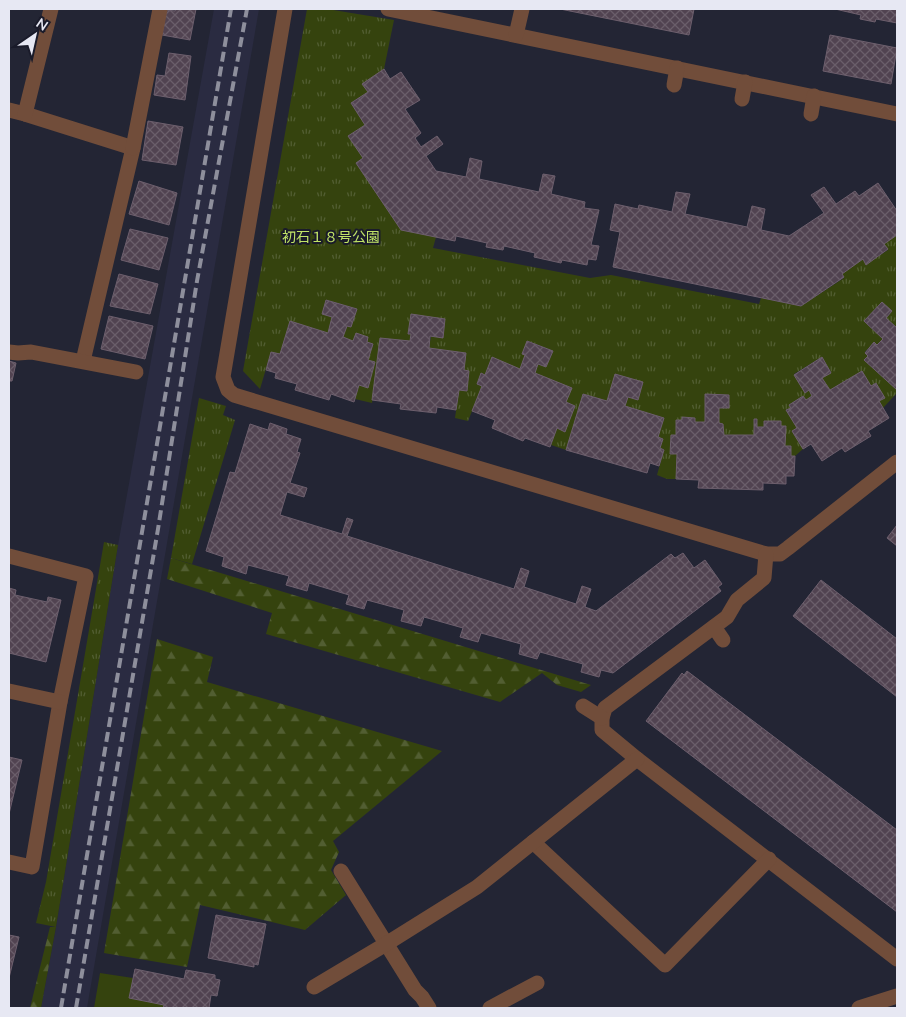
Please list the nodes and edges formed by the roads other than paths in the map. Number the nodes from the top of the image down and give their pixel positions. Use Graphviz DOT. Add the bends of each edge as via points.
graph roads {
  1 [pos="51,9"];
  2 [pos="160,9"];
  3 [pos="285,9"];
  4 [pos="388,9"];
  5 [pos="522,9"];
  6 [pos="516,35"];
  7 [pos="677,68"];
  8 [pos="745,82"];
  9 [pos="674,85"];
  10 [pos="814,96"];
  11 [pos="742,98"];
  12 [pos="9,110"];
  13 [pos="25,114"];
  14 [pos="811,114"];
  15 [pos="897,114"];
  16 [pos="133,148"];
  17 [pos="9,352"];
  18 [pos="83,361"];
  19 [pos="136,372"];
  20 [pos="897,462"];
  21 [pos="766,554"];
  22 [pos="9,556"];
  23 [pos="714,627"];
  24 [pos="724,640"];
  25 [pos="9,690"];
  26 [pos="60,702"];
  27 [pos="583,706"];
  28 [pos="602,718"];
  29 [pos="637,759"];
  30 [pos="533,842"];
  31 [pos="768,859"];
  32 [pos="9,862"];
  33 [pos="341,871"];
  34 [pos="386,944"];
  35 [pos="897,959"];
  36 [pos="537,983"];
  37 [pos="314,987"];
  38 [pos="897,996"];
  39 [pos="430,1008"];
  40 [pos="490,1008"];
  41 [pos="859,1008"];
  1 -- 13 [label="street"];
  2 -- 16 [label="street"];
  3 -- 21 [label="street" via="223,377 228,390 234,395"];
  4 -- 6 [label="street" via="467,32"];
  5 -- 6 [label="street"];
  6 -- 7 [label="street" via="536,46 606,60"];
  7 -- 8 [label="street"];
  7 -- 9 [label="street"];
  8 -- 10 [label="street"];
  8 -- 11 [label="street"];
  10 -- 14 [label="street"];
  10 -- 15 [label="street"];
  12 -- 13 [label="street"];
  13 -- 16 [label="street"];
  16 -- 18 [label="street"];
  17 -- 18 [label="street" via="31,352"];
  18 -- 19 [label="street"];
  20 -- 21 [label="street" via="780,554"];
  21 -- 23 [label="street" via="764,578 737,600 727,618"];
  22 -- 26 [label="street" via="86,576"];
  23 -- 24 [label="street"];
  23 -- 28 [label="street" via="605,708"];
  25 -- 26 [label="street"];
  26 -- 32 [label="street" via="32,868"];
  27 -- 28 [label="street"];
  28 -- 29 [label="street" via="602,730"];
  29 -- 30 [label="street"];
  29 -- 31 [label="street"];
  30 -- 31 [label="street" via="665,965"];
  30 -- 34 [label="street" via="477,887"];
  31 -- 35 [label="street"];
  33 -- 34 [label="street"];
  34 -- 37 [label="street"];
  34 -- 39 [label="street"];
  36 -- 40 [label="street"];
  38 -- 41 [label="street"];
}
